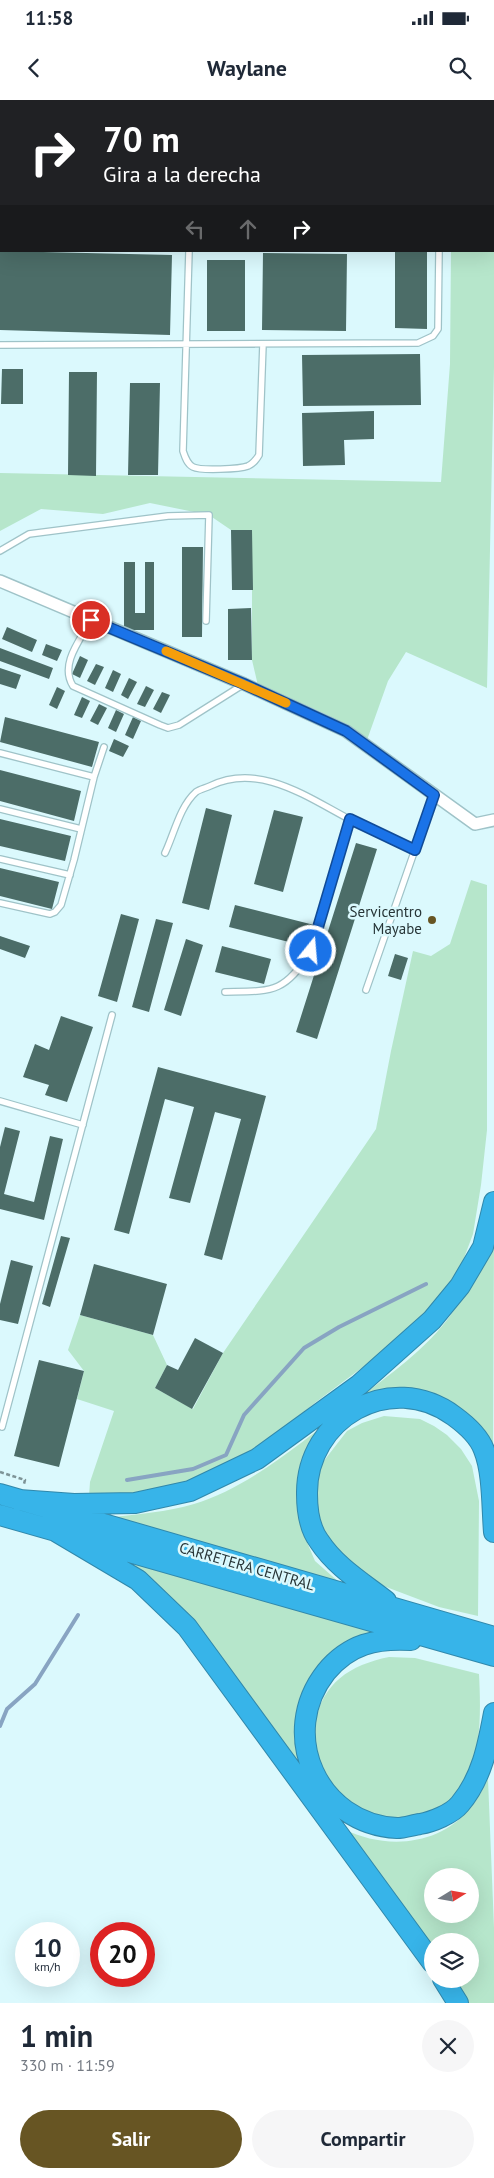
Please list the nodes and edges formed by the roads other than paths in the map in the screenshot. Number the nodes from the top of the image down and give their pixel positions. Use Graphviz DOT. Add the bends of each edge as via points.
graph roads {
  1 [pos="189,252"];
  2 [pos="439,252"];
  3 [pos="186,344"];
  4 [pos="263,344"];
  5 [pos="0,345"];
  6 [pos="0,551"];
  7 [pos="0,580"];
  8 [pos="91,620"];
  9 [pos="206,621"];
  10 [pos="244,684"];
  11 [pos="104,747"];
  12 [pos="0,752"];
  13 [pos="94,777"];
  14 [pos="434,795"];
  15 [pos="0,809"];
  16 [pos="350,819"];
  17 [pos="494,820"];
  18 [pos="81,829"];
  19 [pos="415,850"];
  20 [pos="166,853"];
  21 [pos="0,859"];
  22 [pos="70,875"];
  23 [pos="0,903"];
  24 [pos="366,990"];
  25 [pos="225,992"];
  26 [pos="112,1015"];
  27 [pos="0,1101"];
  28 [pos="83,1126"];
  29 [pos="494,1202"];
  30 [pos="2,1427"];
  31 [pos="0,1494"];
  32 [pos="19,1500"];
  33 [pos="0,1515"];
  34 [pos="57,1532"];
  35 [pos="494,1532"];
  36 [pos="396,1609"];
  37 [pos="494,1637"];
  38 [pos="448,1643"];
  39 [pos="494,1656"];
  40 [pos="494,1713"];
  41 [pos="424,1951"];
  42 [pos="449,1988"];
  43 [pos="458,2003"];
  1 -- 3 [label="lane"];
  2 -- 4 [label="lane" via="438,329 427,340 418,343"];
  3 -- 4 [label="lane"];
  3 -- 4 [label="lane" via="183,450 193,467 200,469 242,467 256,461 259,455"];
  3 -- 5 [label="lane"];
  6 -- 9 [label="lane" via="29,534 168,516 209,515"];
  7 -- 8 [label="street"];
  8 -- 10 [label="street"];
  8 -- 10 [label="lane" via="69,661 68,679 73,686 160,725 168,728 179,725"];
  10 -- 14 [label="street" via="346,731"];
  11 -- 13 [label="lane"];
  12 -- 13 [label="lane"];
  13 -- 18 [label="lane"];
  14 -- 17 [label="street" via="475,824"];
  14 -- 19 [label="lane"];
  15 -- 18 [label="lane"];
  16 -- 19 [label="lane"];
  16 -- 20 [label="lane" via="303,793 268,780 239,778 219,781 197,792 184,807"];
  16 -- 25 [label="lane" via="311,951 300,968 287,982 268,991"];
  18 -- 22 [label="lane"];
  19 -- 24 [label="lane"];
  21 -- 22 [label="lane"];
  22 -- 23 [label="lane" via="61,904 54,912 42,913"];
  26 -- 28 [label="lane"];
  27 -- 28 [label="lane"];
  28 -- 30 [label="lane"];
  29 -- 32 [label="highway" via="483,1247 460,1286 432,1320 359,1384 257,1459 190,1491 135,1503 74,1504"];
  31 -- 32 [label="highway, CARRETERA CENTRAL"];
  32 -- 36 [label="highway, CARRETERA CENTRAL"];
  33 -- 34 [label="highway, CARRETERA CENTRAL"];
  34 -- 38 [label="highway, CARRETERA CENTRAL"];
  34 -- 41 [label="highway" via="138,1580 187,1627"];
  35 -- 36 [label="highway" via="484,1449 467,1426 444,1408 416,1399 388,1398 360,1406 336,1423 318,1445 306,1476 307,1509 318,1540 339,1566"];
  36 -- 37 [label="highway, CARRETERA CENTRAL"];
  38 -- 39 [label="highway, CARRETERA CENTRAL"];
  38 -- 40 [label="highway" via="386,1638 358,1646 334,1663 316,1685 305,1716 305,1749 316,1780 338,1806 366,1822 398,1828 430,1822 459,1806 478,1776 488,1747"];
  42 -- 43 [label="highway"];
}
